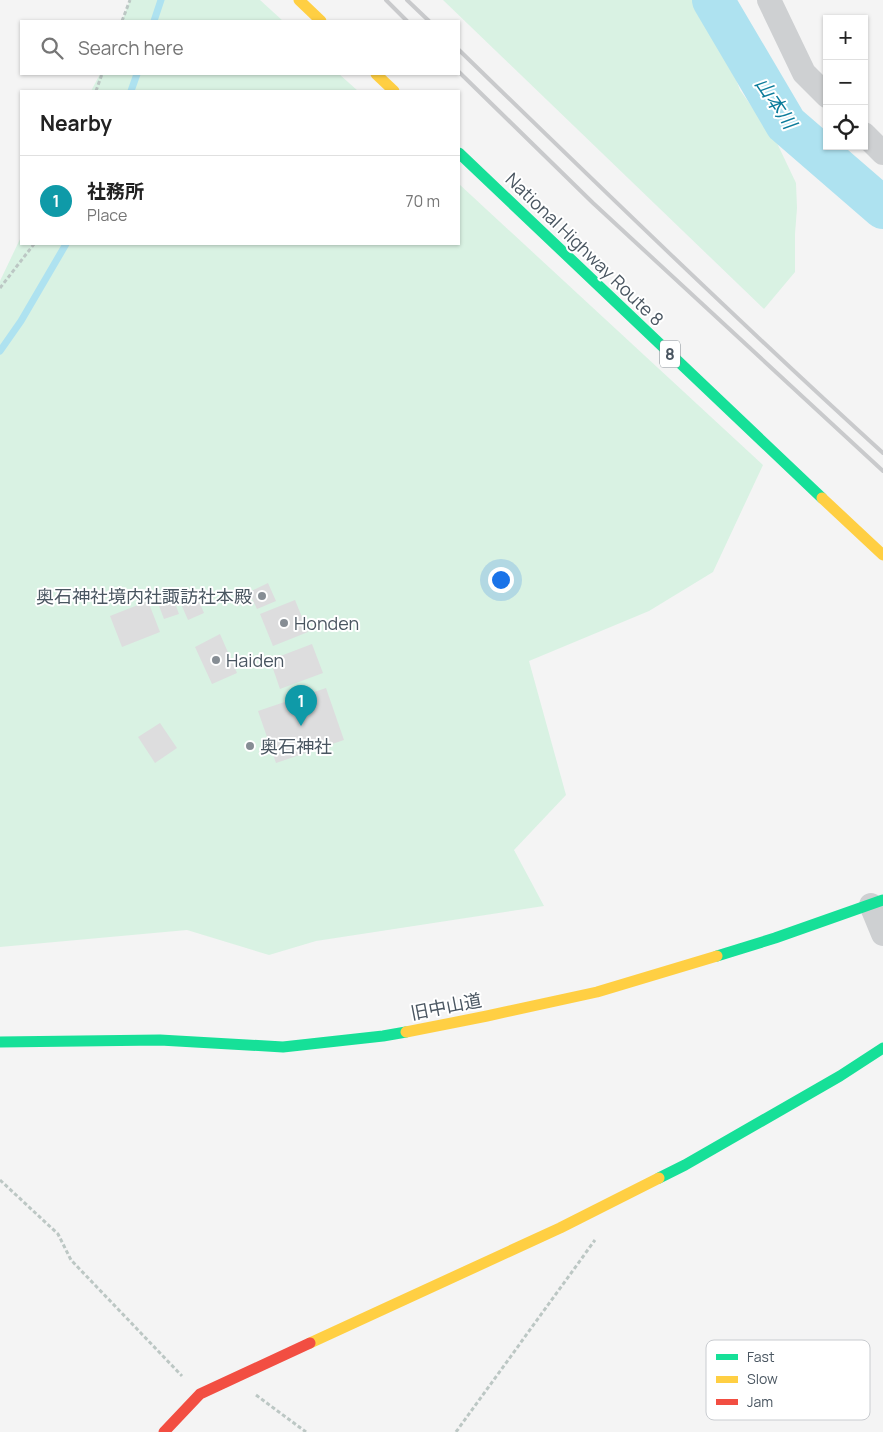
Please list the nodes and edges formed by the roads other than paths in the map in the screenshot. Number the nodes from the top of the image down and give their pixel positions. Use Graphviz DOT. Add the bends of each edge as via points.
graph roads {
  1 [pos="298,0"];
  2 [pos="769,0"];
  3 [pos="320,20"];
  4 [pos="377,75"];
  5 [pos="393,90"];
  6 [pos="823,92"];
  7 [pos="868,138"];
  8 [pos="883,153"];
  9 [pos="460,154"];
  10 [pos="883,555"];
  11 [pos="877,902"];
  12 [pos="883,934"];
  13 [pos="0,1042"];
  14 [pos="883,1048"];
  15 [pos="164,1432"];
  1 -- 3 [label="main road"];
  2 -- 6 [label="street" via="804,73"];
  4 -- 5 [label="main road"];
  7 -- 8 [label="street"];
  9 -- 10 [label="main road, National Highway Route 8 / 8"];
  11 -- 12 [label="street"];
  11 -- 13 [label="main road, 旧中山道" via="775,938 597,992 383,1036 283,1047 160,1040"];
  14 -- 15 [label="main road" via="685,1165 560,1228 200,1394"];
}
